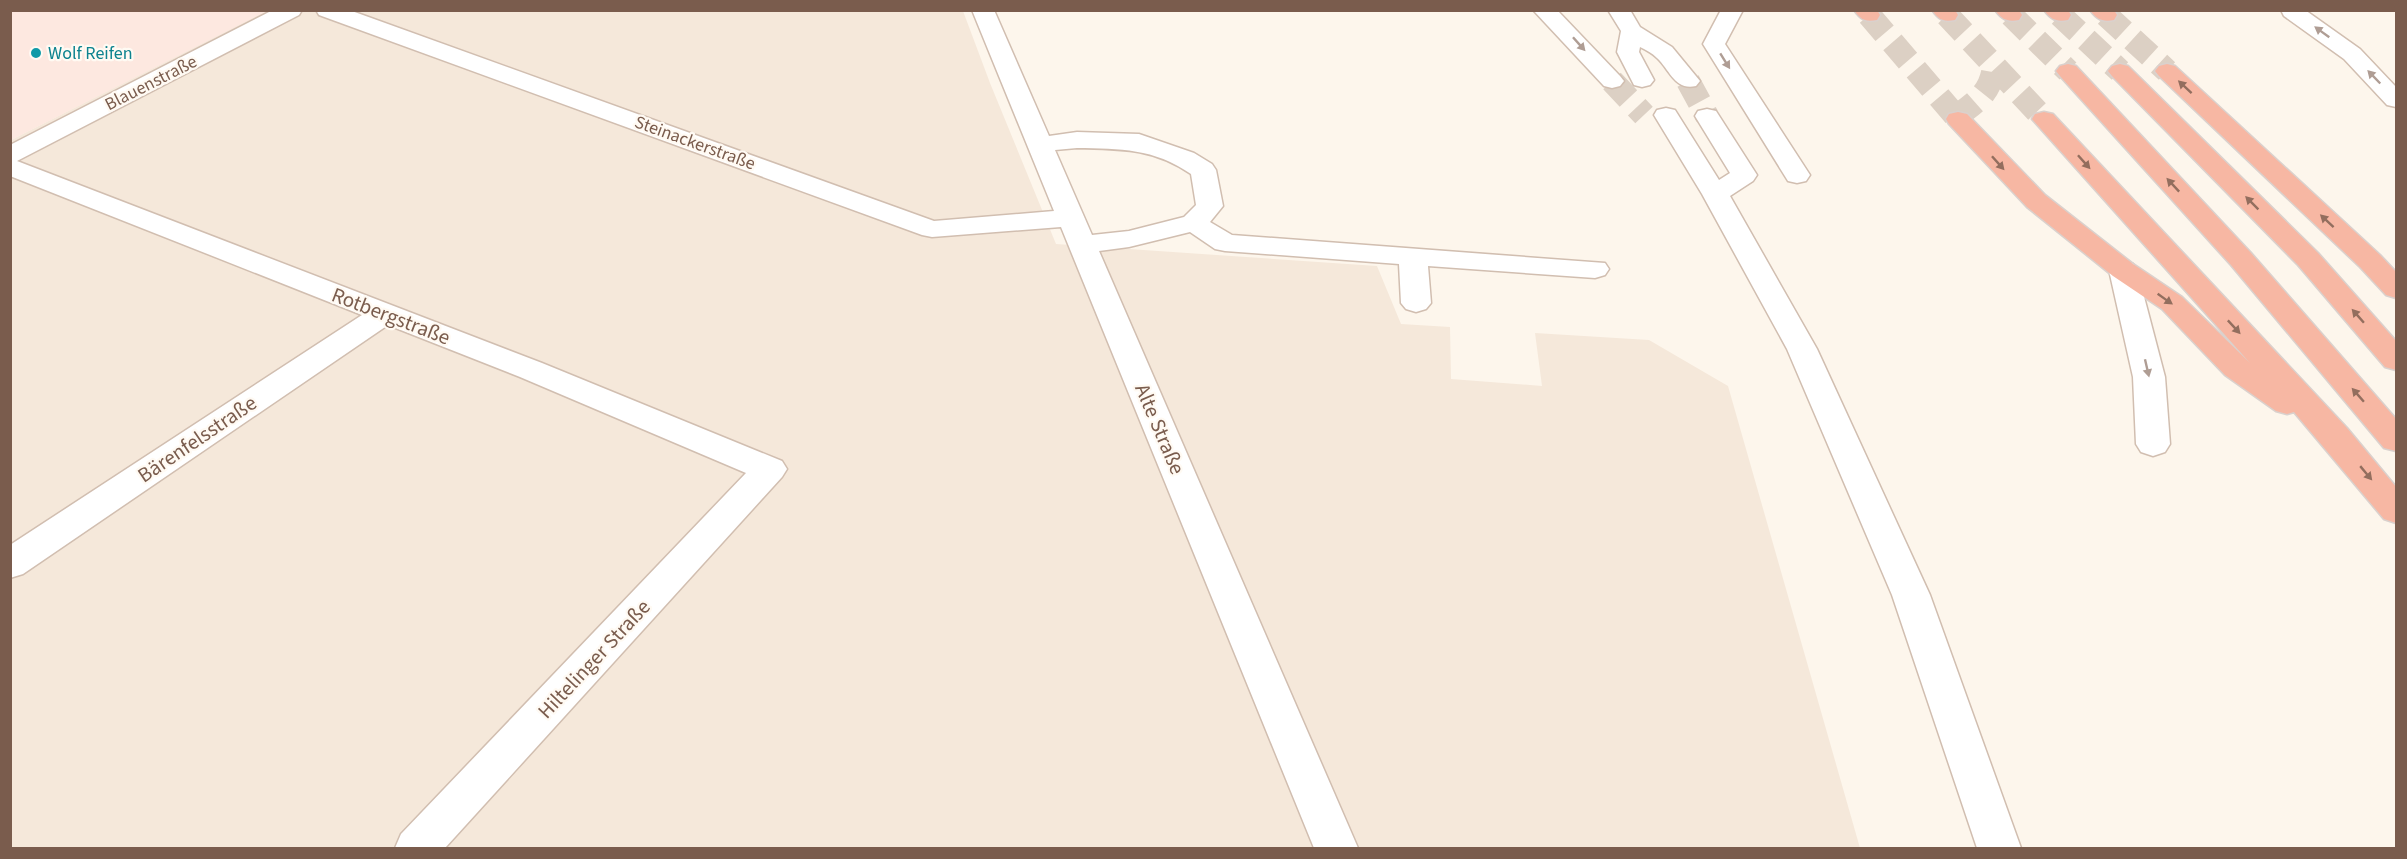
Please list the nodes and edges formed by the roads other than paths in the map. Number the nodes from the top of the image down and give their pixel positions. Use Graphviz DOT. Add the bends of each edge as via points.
graph roads {
  1 [pos="291,10"];
  2 [pos="327,10"];
  3 [pos="982,10"];
  4 [pos="1544,10"];
  5 [pos="1619,10"];
  6 [pos="1732,10"];
  7 [pos="2292,11"];
  8 [pos="1632,31"];
  9 [pos="2068,71"];
  10 [pos="2120,71"];
  11 [pos="2167,71"];
  12 [pos="1642,80"];
  13 [pos="1612,81"];
  14 [pos="1688,81"];
  15 [pos="2397,100"];
  16 [pos="1655,115"];
  17 [pos="1707,116"];
  18 [pos="2044,118"];
  19 [pos="1958,119"];
  20 [pos="1039,145"];
  21 [pos="10,155"];
  22 [pos="10,167"];
  23 [pos="1797,175"];
  24 [pos="1715,194"];
  25 [pos="1194,223"];
  26 [pos="1076,231"];
  27 [pos="1413,257"];
  28 [pos="1595,269"];
  29 [pos="2123,270"];
  30 [pos="2397,289"];
  31 [pos="1416,303"];
  32 [pos="384,314"];
  33 [pos="2397,360"];
  34 [pos="2335,436"];
  35 [pos="2397,440"];
  36 [pos="2153,444"];
  37 [pos="770,469"];
  38 [pos="2397,510"];
  39 [pos="10,564"];
  40 [pos="417,849"];
  41 [pos="1336,849"];
  42 [pos="1999,849"];
  1 -- 21 [label="street, Blauenstraße"];
  2 -- 26 [label="street, Steinackerstraße" via="932,229"];
  3 -- 20 [label="street, Alte Straße"];
  4 -- 13 [label="street, one-way"];
  5 -- 8 [label="street"];
  6 -- 23 [label="street, one-way" via="1714,44"];
  15 -- 7 [label="street, one-way" via="2352,54"];
  8 -- 12 [label="street" via="1628,52"];
  8 -- 14 [label="street" via="1664,52"];
  35 -- 9 [label="highway, one-way" via="2241,258"];
  33 -- 10 [label="highway, one-way" via="2308,259"];
  30 -- 11 [label="highway, one-way"];
  16 -- 24 [label="street"];
  17 -- 24 [label="street" via="1744,175"];
  18 -- 34 [label="highway, one-way"];
  19 -- 29 [label="highway, one-way" via="2036,201"];
  20 -- 25 [label="street" via="1077,140 1139,142 1185,158 1203,170 1208,187 1210,206"];
  20 -- 26 [label="street, Alte Straße"];
  22 -- 32 [label="street, Rotbergstraße"];
  24 -- 42 [label="street" via="1802,349 1901,573"];
  25 -- 26 [label="street, Steinackerstraße" via="1129,239"];
  25 -- 27 [label="street" via="1225,243"];
  26 -- 41 [label="street, Alte Straße"];
  27 -- 28 [label="street"];
  27 -- 31 [label="street"];
  29 -- 34 [label="highway, one-way" via="2172,303 2236,368"];
  29 -- 36 [label="street, one-way" via="2149,377"];
  32 -- 37 [label="street, Rotbergstraße"];
  32 -- 39 [label="street, Bärenfelsstraße"];
  34 -- 38 [label="highway, one-way"];
  37 -- 40 [label="street, Hiltelinger Straße"];
}
